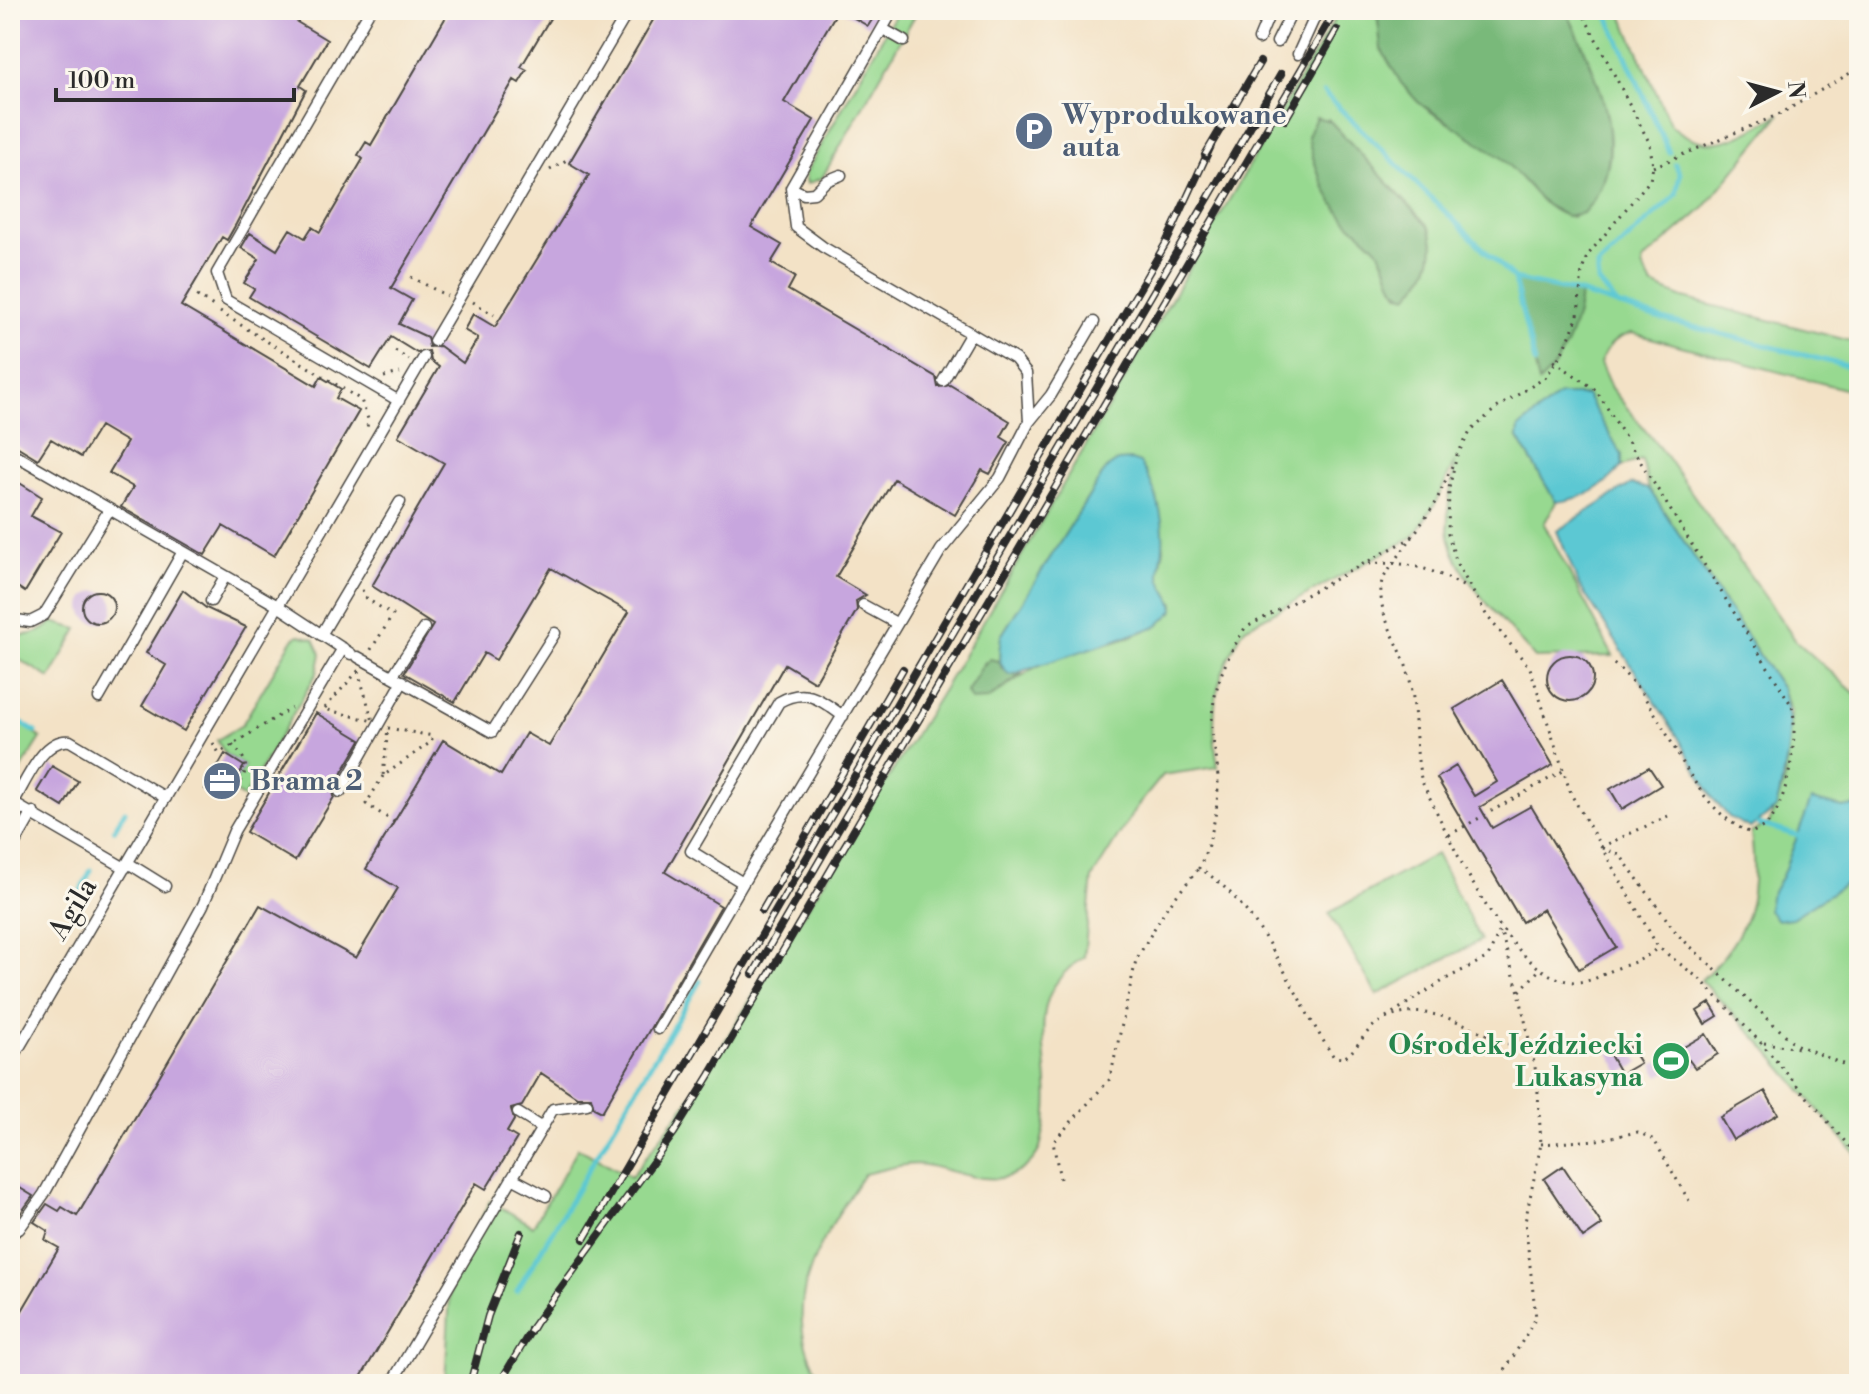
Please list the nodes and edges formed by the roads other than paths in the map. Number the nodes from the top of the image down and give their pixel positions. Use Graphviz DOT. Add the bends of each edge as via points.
graph roads {
  1 [pos="370,10"];
  2 [pos="629,10"];
  3 [pos="893,10"];
  4 [pos="1271,10"];
  5 [pos="1293,10"];
  6 [pos="1318,10"];
  7 [pos="883,29"];
  8 [pos="1259,39"];
  9 [pos="904,41"];
  10 [pos="1277,42"];
  11 [pos="1298,54"];
  12 [pos="841,175"];
  13 [pos="791,188"];
  14 [pos="1094,322"];
  15 [pos="971,333"];
  16 [pos="434,341"];
  17 [pos="424,357"];
  18 [pos="943,381"];
  19 [pos="399,401"];
  20 [pos="1029,422"];
  21 [pos="10,452"];
  22 [pos="400,502"];
  23 [pos="109,510"];
  24 [pos="182,553"];
  25 [pos="224,578"];
  26 [pos="211,601"];
  27 [pos="863,605"];
  28 [pos="278,606"];
  29 [pos="10,619"];
  30 [pos="896,623"];
  31 [pos="424,628"];
  32 [pos="555,633"];
  33 [pos="321,635"];
  34 [pos="351,653"];
  35 [pos="398,678"];
  36 [pos="99,698"];
  37 [pos="843,716"];
  38 [pos="340,792"];
  39 [pos="166,798"];
  40 [pos="33,812"];
  41 [pos="10,852"];
  42 [pos="127,865"];
  43 [pos="743,883"];
  44 [pos="165,886"];
  45 [pos="658,1029"];
  46 [pos="10,1063"];
  47 [pos="587,1104"];
  48 [pos="518,1113"];
  49 [pos="542,1128"];
  50 [pos="512,1178"];
  51 [pos="546,1196"];
  52 [pos="10,1234"];
  53 [pos="391,1384"];
  1 -- 19 [label="lane" via="217,273 226,300"];
  2 -- 16 [label="lane"];
  3 -- 7 [label="lane"];
  4 -- 8 [label="lane"];
  5 -- 10 [label="lane"];
  6 -- 11 [label="lane"];
  7 -- 9 [label="lane"];
  7 -- 13 [label="lane"];
  12 -- 13 [label="lane" via="814,193"];
  13 -- 15 [label="lane" via="796,227 807,237"];
  14 -- 20 [label="lane"];
  15 -- 18 [label="lane"];
  15 -- 20 [label="lane" via="1015,359 1026,373"];
  17 -- 19 [label="lane, Agila"];
  19 -- 28 [label="lane, Agila"];
  20 -- 30 [label="lane" via="1000,478 941,550"];
  21 -- 23 [label="lane"];
  22 -- 33 [label="lane"];
  23 -- 24 [label="lane"];
  23 -- 29 [label="lane" via="44,615 30,622"];
  24 -- 25 [label="lane"];
  24 -- 36 [label="lane"];
  25 -- 26 [label="lane"];
  25 -- 28 [label="lane"];
  27 -- 30 [label="lane"];
  28 -- 33 [label="lane"];
  28 -- 39 [label="lane, Agila"];
  30 -- 37 [label="lane"];
  31 -- 35 [label="lane"];
  32 -- 35 [label="lane" via="492,732"];
  33 -- 34 [label="lane"];
  34 -- 35 [label="lane"];
  34 -- 52 [label="lane" via="234,831 203,905 44,1194"];
  35 -- 38 [label="lane"];
  37 -- 43 [label="lane"];
  37 -- 43 [label="lane" via="814,695 791,695 779,702 691,851"];
  39 -- 40 [label="lane" via="60,739 49,746 13,803"];
  39 -- 42 [label="lane, Agila"];
  40 -- 41 [label="lane"];
  40 -- 42 [label="lane"];
  42 -- 44 [label="lane"];
  42 -- 46 [label="lane, Agila"];
  43 -- 45 [label="lane"];
  47 -- 49 [label="lane" via="553,1109"];
  48 -- 49 [label="lane"];
  49 -- 50 [label="lane"];
  50 -- 51 [label="lane"];
  50 -- 53 [label="lane"];
}
